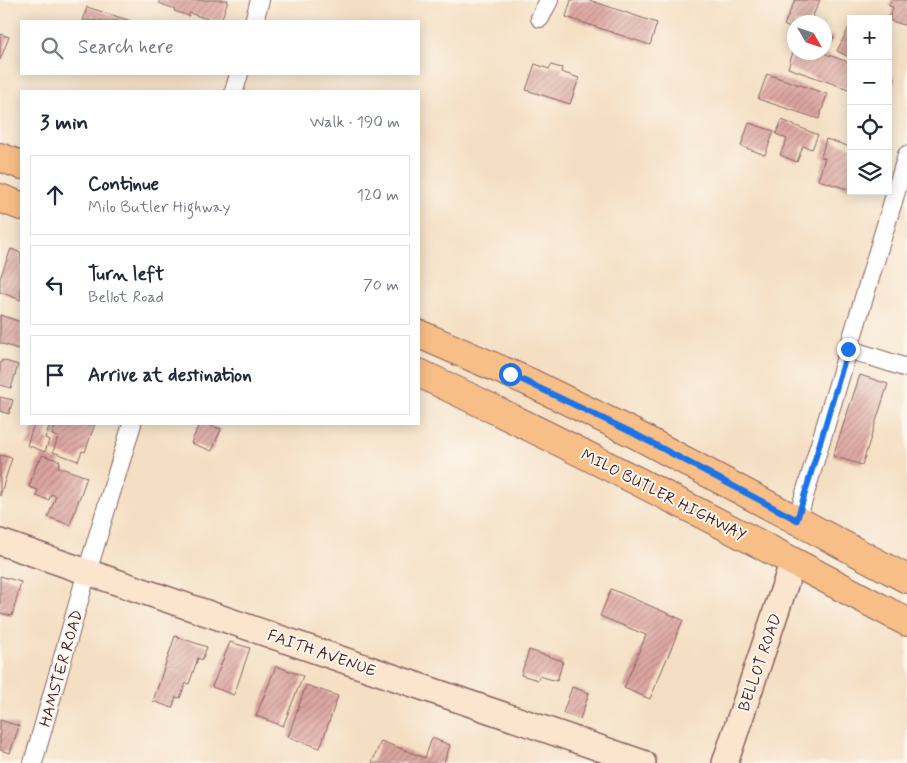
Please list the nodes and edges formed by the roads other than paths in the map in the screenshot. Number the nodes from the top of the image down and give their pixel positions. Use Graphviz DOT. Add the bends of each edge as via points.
graph roads {
  1 [pos="260,0"];
  2 [pos="549,0"];
  3 [pos="540,18"];
  4 [pos="254,20"];
  5 [pos="239,75"];
  6 [pos="234,90"];
  7 [pos="907,155"];
  8 [pos="0,157"];
  9 [pos="20,165"];
  10 [pos="0,198"];
  11 [pos="20,206"];
  12 [pos="420,334"];
  13 [pos="848,349"];
  14 [pos="907,368"];
  15 [pos="420,373"];
  16 [pos="132,425"];
  17 [pos="797,520"];
  18 [pos="0,542"];
  19 [pos="793,561"];
  20 [pos="87,572"];
  21 [pos="907,579"];
  22 [pos="907,622"];
  23 [pos="34,763"];
  24 [pos="643,763"];
  25 [pos="725,763"];
  1 -- 4 [label="street"];
  2 -- 3 [label="street"];
  5 -- 6 [label="street"];
  7 -- 13 [label="street"];
  8 -- 9 [label="main road"];
  10 -- 11 [label="main road"];
  12 -- 17 [label="main road" via="529,382 633,433"];
  13 -- 14 [label="street"];
  13 -- 17 [label="street"];
  15 -- 19 [label="main road, MILO BUTLER HIGHWAY"];
  16 -- 20 [label="street, HAMSTER ROAD"];
  17 -- 21 [label="main road"];
  18 -- 20 [label="street, FAITH AVENUE"];
  19 -- 22 [label="main road, MILO BUTLER HIGHWAY"];
  19 -- 25 [label="street, BELLOT ROAD"];
  20 -- 23 [label="street, HAMSTER ROAD"];
  20 -- 24 [label="street, FAITH AVENUE"];
}
